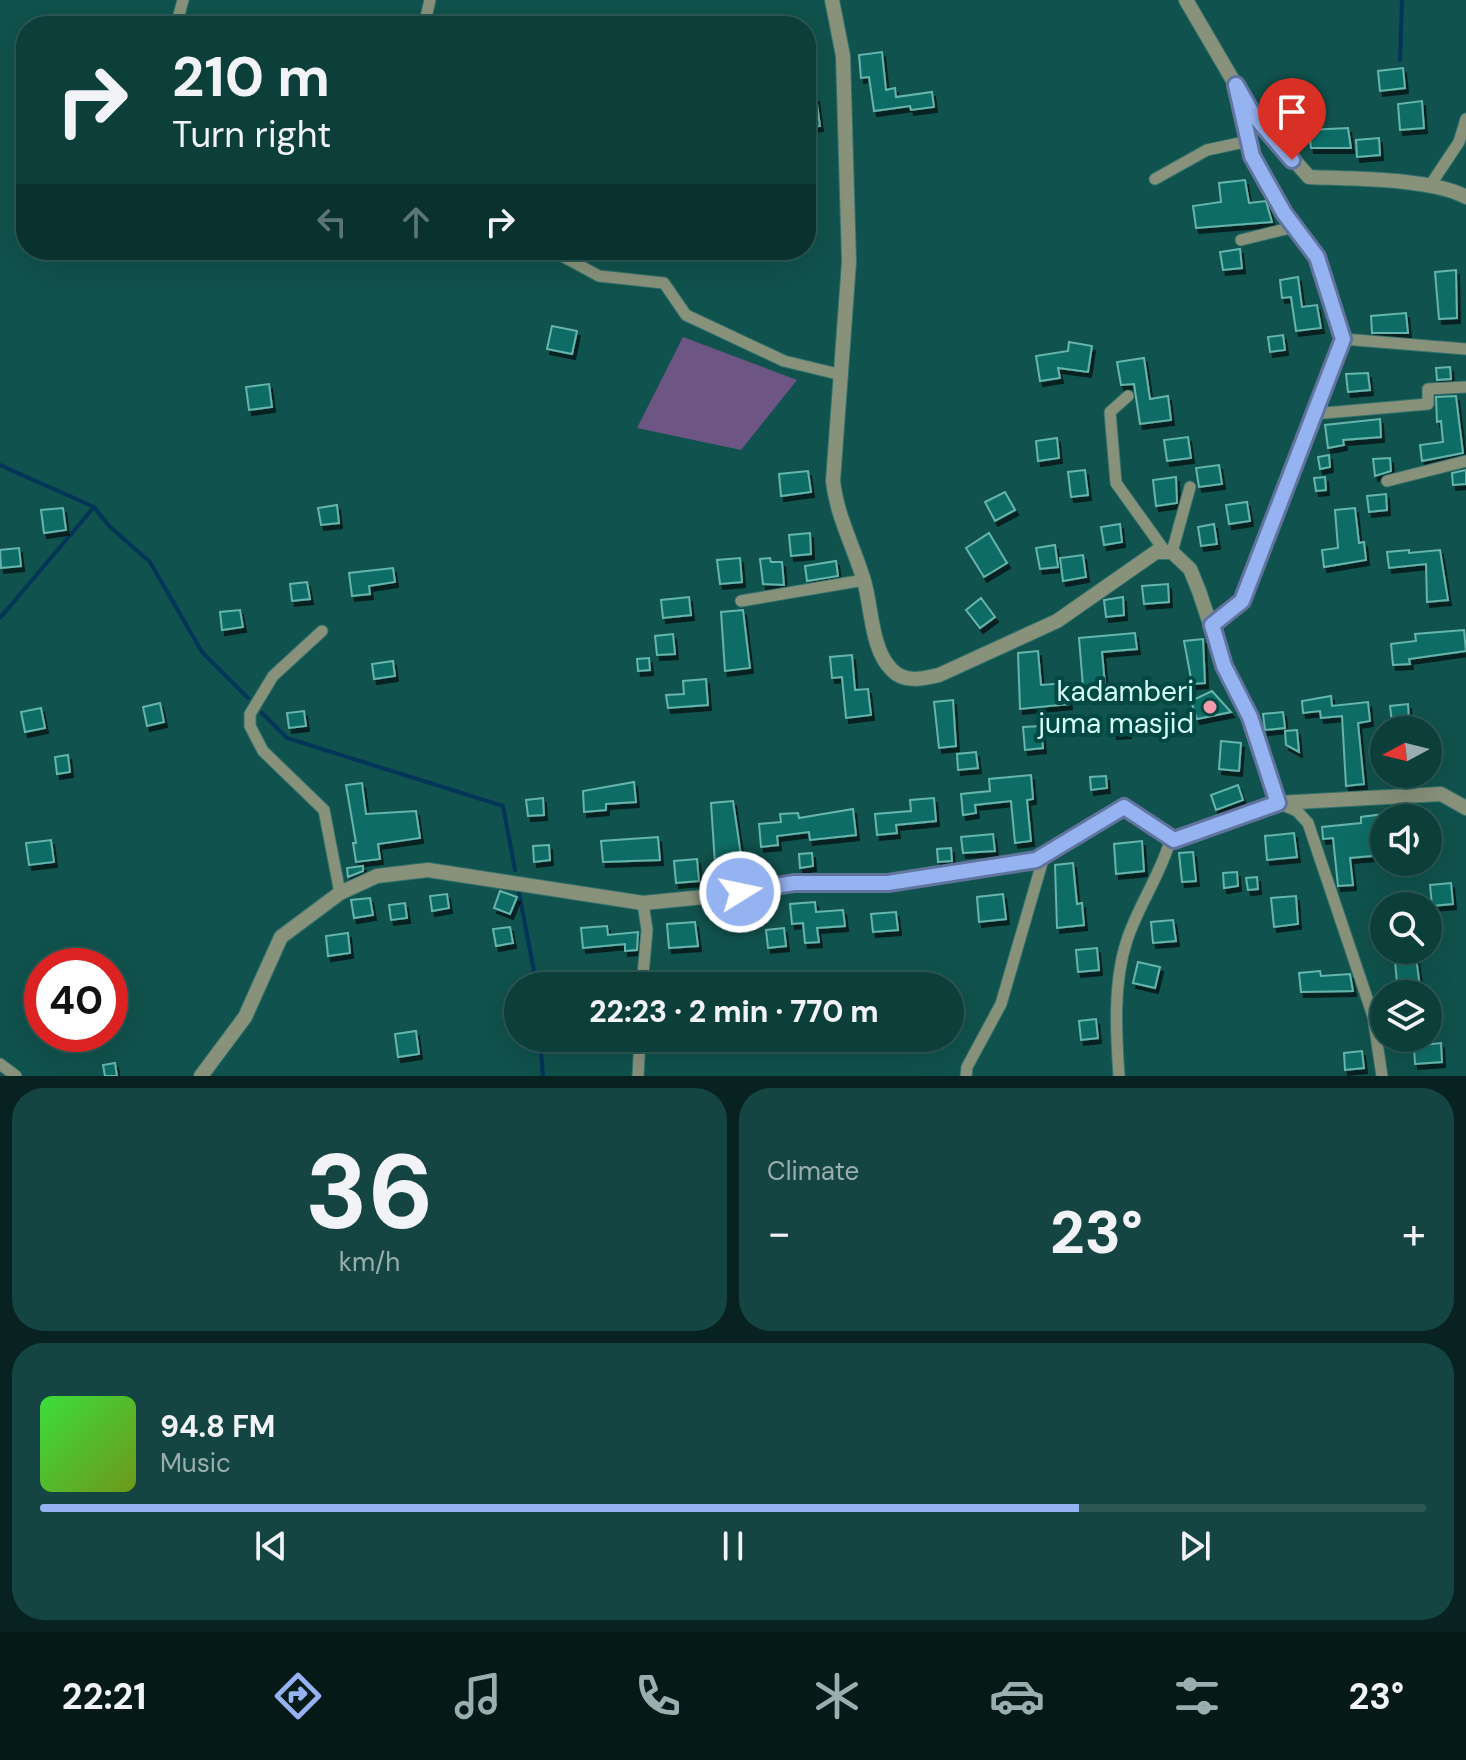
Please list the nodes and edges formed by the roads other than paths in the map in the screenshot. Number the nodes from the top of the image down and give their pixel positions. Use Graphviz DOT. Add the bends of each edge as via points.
graph roads {
  1 [pos="832,0"];
  2 [pos="1186,0"];
  3 [pos="1236,85"];
  4 [pos="1466,119"];
  5 [pos="1249,141"];
  6 [pos="1155,179"];
  7 [pos="1429,187"];
  8 [pos="1466,197"];
  9 [pos="1294,227"];
  10 [pos="1241,240"];
  11 [pos="569,260"];
  12 [pos="1343,339"];
  13 [pos="1466,349"];
  14 [pos="842,375"];
  15 [pos="1466,387"];
  16 [pos="1128,396"];
  17 [pos="1313,414"];
  18 [pos="1466,461"];
  19 [pos="1387,481"];
  20 [pos="1190,487"];
  21 [pos="1168,551"];
  22 [pos="864,580"];
  23 [pos="741,601"];
  24 [pos="1212,625"];
  25 [pos="322,631"];
  26 [pos="1278,803"];
  27 [pos="1466,808"];
  28 [pos="1171,838"];
  29 [pos="1044,856"];
  30 [pos="340,893"];
  31 [pos="643,903"];
  32 [pos="643,972"];
  33 [pos="639,1052"];
  34 [pos="0,1064"];
  35 [pos="16,1076"];
  36 [pos="201,1076"];
  37 [pos="638,1076"];
  38 [pos="966,1076"];
  39 [pos="1119,1076"];
  40 [pos="1382,1076"];
  1 -- 14 [label="street" via="843,56 849,262"];
  2 -- 3 [label="street"];
  3 -- 5 [label="street"];
  3 -- 7 [label="street" via="1275,143 1309,177"];
  4 -- 7 [label="street" via="1459,142"];
  5 -- 6 [label="street" via="1207,150"];
  5 -- 9 [label="street" via="1252,156"];
  7 -- 8 [label="street"];
  9 -- 10 [label="street"];
  9 -- 12 [label="street" via="1317,257"];
  11 -- 14 [label="street" via="599,276 664,283 686,315 784,361"];
  12 -- 13 [label="street"];
  12 -- 17 [label="street"];
  14 -- 22 [label="street" via="834,490"];
  15 -- 17 [label="street" via="1428,389 1428,404"];
  16 -- 21 [label="street" via="1110,412 1116,483"];
  17 -- 24 [label="street" via="1242,601"];
  18 -- 19 [label="street"];
  20 -- 21 [label="street"];
  21 -- 22 [label="street" via="1045,628 923,679 890,669 881,653"];
  21 -- 24 [label="street" via="1190,569"];
  22 -- 23 [label="street"];
  24 -- 26 [label="street"];
  25 -- 30 [label="street" via="273,676 250,714 250,726 263,751 324,810"];
  26 -- 27 [label="street" via="1441,794"];
  26 -- 28 [label="street"];
  26 -- 40 [label="street" via="1308,823 1373,1016"];
  28 -- 29 [label="street" via="1124,807"];
  28 -- 39 [label="street" via="1122,957"];
  29 -- 31 [label="street" via="888,883 794,883"];
  29 -- 38 [label="street" via="1001,1004"];
  30 -- 31 [label="street" via="377,876 428,870"];
  30 -- 36 [label="street" via="281,937 245,1017"];
  31 -- 32 [label="street"];
  33 -- 37 [label="street"];
  34 -- 35 [label="street"];
}
